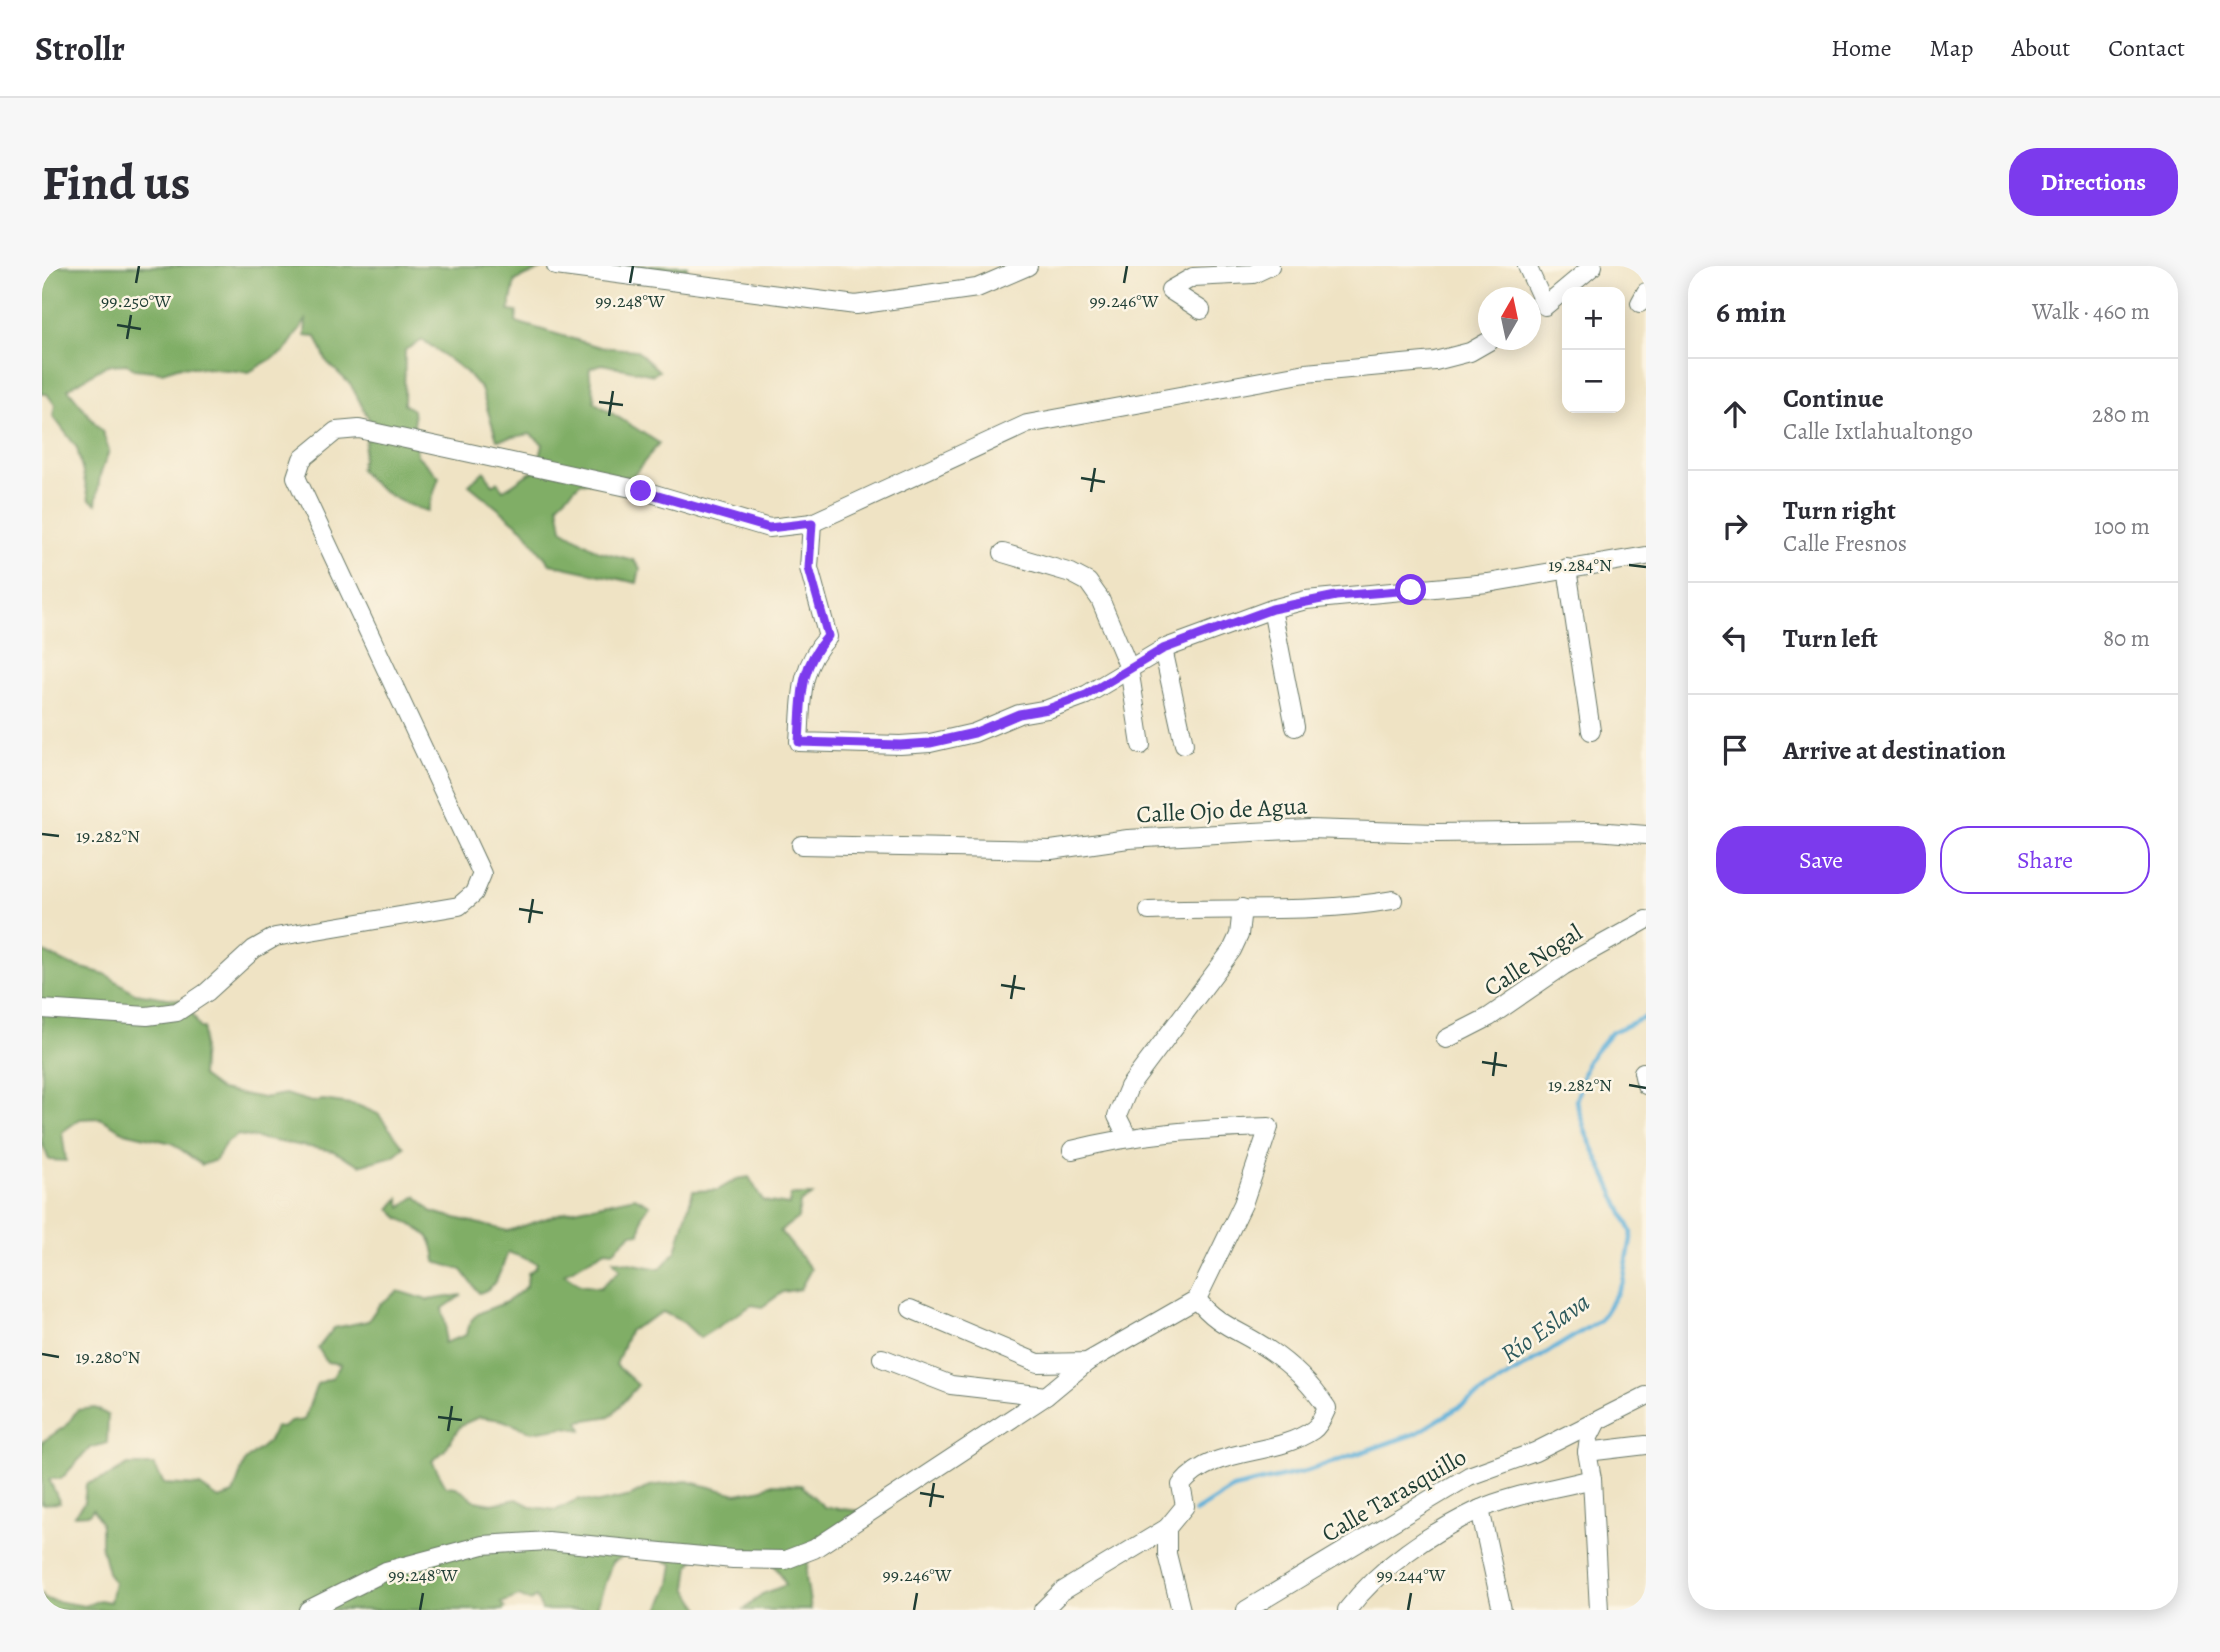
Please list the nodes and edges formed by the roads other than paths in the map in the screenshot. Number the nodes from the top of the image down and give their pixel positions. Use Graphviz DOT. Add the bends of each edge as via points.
graph roads {
  1 [pos="556,266"];
  2 [pos="1028,266"];
  3 [pos="1270,266"];
  4 [pos="1527,266"];
  5 [pos="1593,266"];
  6 [pos="1532,287"];
  7 [pos="1541,309"];
  8 [pos="1201,310"];
  9 [pos="1478,347"];
  10 [pos="812,523"];
  11 [pos="1003,553"];
  12 [pos="1646,556"];
  13 [pos="1567,568"];
  14 [pos="1272,609"];
  15 [pos="1163,649"];
  16 [pos="1129,668"];
  17 [pos="1295,727"];
  18 [pos="1591,731"];
  19 [pos="1184,744"];
  20 [pos="1141,746"];
  21 [pos="1646,835"];
  22 [pos="801,845"];
  23 [pos="1393,900"];
  24 [pos="1242,908"];
  25 [pos="1149,911"];
  26 [pos="1646,919"];
  27 [pos="42,1009"];
  28 [pos="1446,1039"];
  29 [pos="1127,1136"];
  30 [pos="1072,1150"];
  31 [pos="1197,1299"];
  32 [pos="911,1309"];
  33 [pos="882,1358"];
  34 [pos="1087,1363"];
  35 [pos="1046,1396"];
  36 [pos="1646,1396"];
  37 [pos="1596,1423"];
  38 [pos="1646,1445"];
  39 [pos="1587,1452"];
  40 [pos="1592,1479"];
  41 [pos="1480,1509"];
  42 [pos="1167,1528"];
  43 [pos="308,1610"];
  44 [pos="1043,1610"];
  45 [pos="1181,1610"];
  46 [pos="1247,1610"];
  47 [pos="1347,1610"];
  48 [pos="1502,1610"];
  49 [pos="1599,1610"];
  1 -- 2 [label="street" via="856,306 977,288"];
  3 -- 8 [label="street" via="1252,274 1193,277 1170,290"];
  4 -- 6 [label="street"];
  5 -- 7 [label="street"];
  9 -- 10 [label="street" via="1435,361 1307,373 1027,424"];
  10 -- 16 [label="street" via="809,568 828,636 811,655 803,683 799,742 900,745 963,736 1086,695"];
  10 -- 27 [label="street" via="769,528 641,491 359,429 336,431 302,459 296,477 482,874 474,893 459,906 275,937 177,1012 146,1016"];
  11 -- 16 [label="street" via="1088,582 1100,599"];
  12 -- 13 [label="street"];
  13 -- 14 [label="street" via="1488,583 1336,596"];
  13 -- 18 [label="street"];
  14 -- 15 [label="street"];
  14 -- 17 [label="street"];
  15 -- 16 [label="street"];
  15 -- 19 [label="street"];
  16 -- 20 [label="street"];
  21 -- 22 [label="street, Calle Ojo de Agua" via="1309,829 1128,839 1051,850"];
  23 -- 24 [label="street"];
  24 -- 25 [label="street"];
  24 -- 29 [label="street" via="1232,950 1129,1087 1117,1116"];
  26 -- 28 [label="street, Calle Nogal"];
  29 -- 30 [label="street"];
  29 -- 31 [label="street" via="1269,1127 1243,1204"];
  31 -- 34 [label="street"];
  31 -- 42 [label="street" via="1209,1316 1268,1349 1309,1381 1327,1408 1315,1430 1272,1448 1221,1458 1191,1473 1181,1485 1185,1506"];
  32 -- 34 [label="street" via="1038,1363"];
  33 -- 35 [label="street" via="951,1385"];
  34 -- 35 [label="street"];
  35 -- 43 [label="street" via="814,1549 785,1560 548,1541 483,1545 386,1571"];
  36 -- 37 [label="street, Calle Tarasquillo"];
  37 -- 39 [label="street"];
  37 -- 46 [label="street, Calle Tarasquillo" via="1469,1476"];
  38 -- 39 [label="street"];
  39 -- 40 [label="street"];
  40 -- 41 [label="street"];
  40 -- 49 [label="street"];
  41 -- 47 [label="street" via="1410,1550"];
  41 -- 48 [label="street"];
  42 -- 44 [label="street" via="1061,1592"];
  42 -- 45 [label="street" via="1167,1554"];
}
